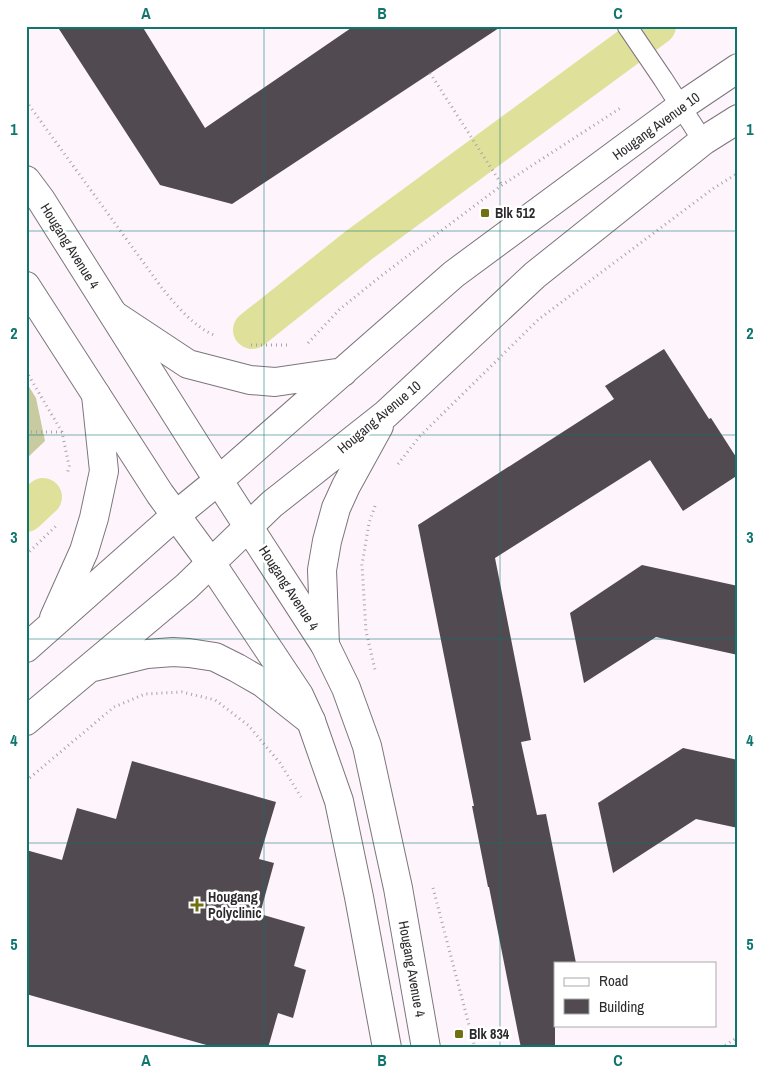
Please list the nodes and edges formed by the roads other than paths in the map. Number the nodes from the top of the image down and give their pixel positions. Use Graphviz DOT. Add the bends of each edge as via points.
graph roads {
  1 [pos="627,26"];
  2 [pos="738,68"];
  3 [pos="680,107"];
  4 [pos="738,119"];
  5 [pos="703,142"];
  6 [pos="26,180"];
  7 [pos="26,286"];
  8 [pos="114,315"];
  9 [pos="343,372"];
  10 [pos="96,395"];
  11 [pos="386,414"];
  12 [pos="219,480"];
  13 [pos="176,515"];
  14 [pos="249,526"];
  15 [pos="211,563"];
  16 [pos="51,626"];
  17 [pos="325,645"];
  18 [pos="26,648"];
  19 [pos="88,668"];
  20 [pos="26,721"];
  21 [pos="311,721"];
  22 [pos="387,1048"];
  23 [pos="426,1048"];
  1 -- 3 [label="lane"];
  2 -- 3 [label="main road, Hougang Avenue 10"];
  3 -- 5 [label="lane"];
  3 -- 9 [label="main road, Hougang Avenue 10" via="454,274"];
  4 -- 5 [label="main road, Hougang Avenue 10"];
  5 -- 11 [label="main road, Hougang Avenue 10" via="535,275"];
  6 -- 8 [label="main road, Hougang Avenue 4"];
  7 -- 10 [label="main road"];
  8 -- 9 [label="main road" via="188,364 250,380 275,382"];
  8 -- 12 [label="main road, Hougang Avenue 4"];
  9 -- 12 [label="main road, Hougang Avenue 10"];
  10 -- 13 [label="main road"];
  10 -- 16 [label="main road" via="104,471 84,551"];
  11 -- 14 [label="main road, Hougang Avenue 10"];
  11 -- 17 [label="main road" via="346,486 329,533 322,570"];
  12 -- 13 [label="main road, Hougang Avenue 10"];
  12 -- 14 [label="main road, Hougang Avenue 4"];
  13 -- 15 [label="main road"];
  13 -- 16 [label="main road, Hougang Avenue 10"];
  14 -- 15 [label="main road, Hougang Avenue 10"];
  14 -- 17 [label="main road, Hougang Avenue 4"];
  15 -- 19 [label="main road, Hougang Avenue 10"];
  15 -- 21 [label="main road" via="299,695"];
  16 -- 18 [label="main road, Hougang Avenue 10"];
  17 -- 23 [label="main road, Hougang Avenue 4" via="346,688 367,746 398,888"];
  19 -- 20 [label="main road, Hougang Avenue 10"];
  19 -- 21 [label="main road" via="147,654 173,652 215,657 263,684"];
  21 -- 22 [label="main road" via="339,800"];
}
